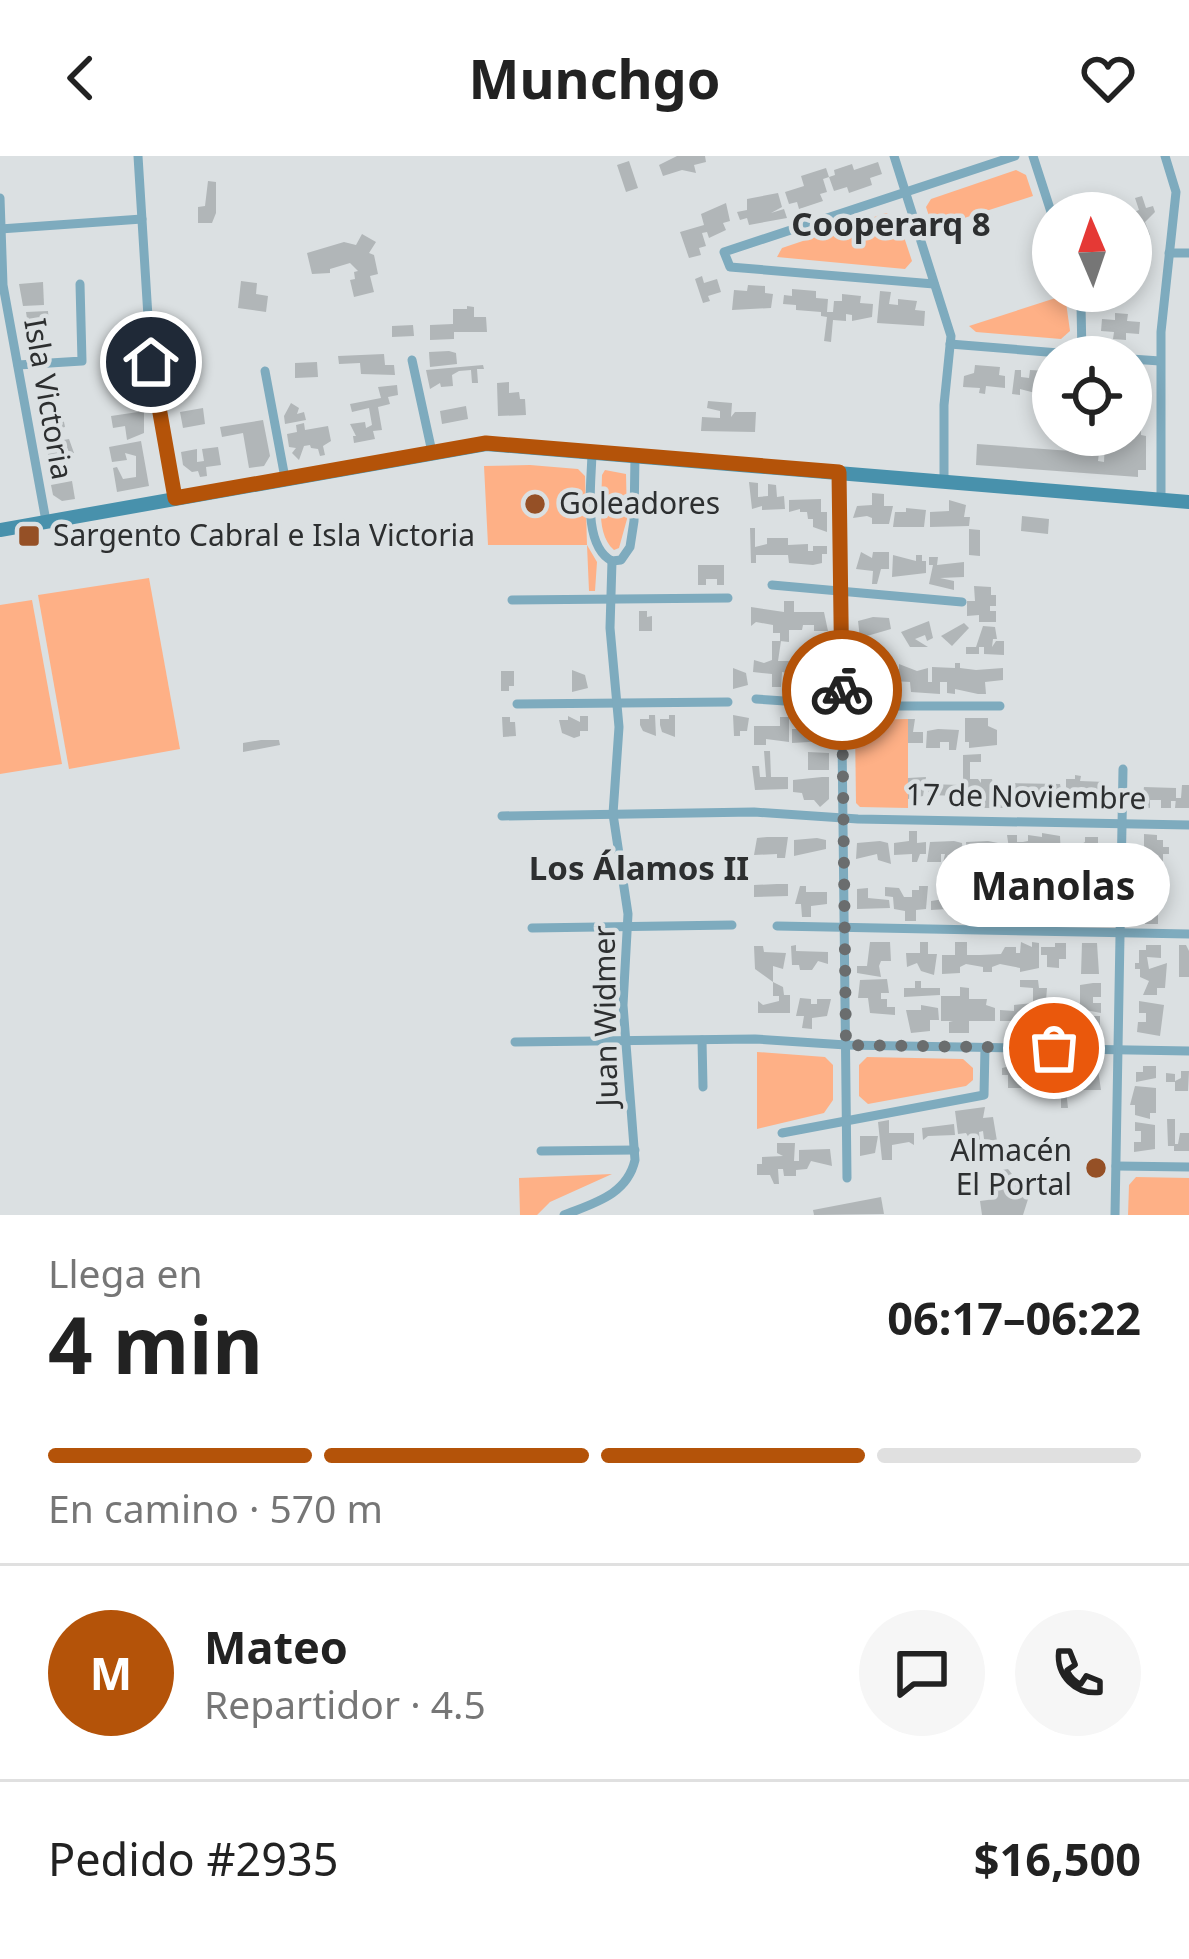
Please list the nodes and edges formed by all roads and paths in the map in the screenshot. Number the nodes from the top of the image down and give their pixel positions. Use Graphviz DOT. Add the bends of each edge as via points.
graph roads {
  1 [pos="138,156"];
  2 [pos="894,156"];
  3 [pos="1015,156"];
  4 [pos="1033,156"];
  5 [pos="1165,156"];
  6 [pos="905,192"];
  7 [pos="1045,192"];
  8 [pos="0,198"];
  9 [pos="142,220"];
  10 [pos="1,229"];
  11 [pos="1169,253"];
  12 [pos="1189,253"];
  13 [pos="80,284"];
  14 [pos="934,284"];
  15 [pos="950,344"];
  16 [pos="1032,351"];
  17 [pos="412,360"];
  18 [pos="1152,360"];
  19 [pos="1160,361"];
  20 [pos="18,364"];
  21 [pos="265,371"];
  22 [pos="592,451"];
  23 [pos="432,452"];
  24 [pos="635,455"];
  25 [pos="839,472"];
  26 [pos="285,478"];
  27 [pos="944,481"];
  28 [pos="175,498"];
  29 [pos="1161,499"];
  30 [pos="1189,502"];
  31 [pos="46,521"];
  32 [pos="0,530"];
  33 [pos="617,561"];
  34 [pos="772,586"];
  35 [pos="841,590"];
  36 [pos="610,598"];
  37 [pos="728,598"];
  38 [pos="512,599"];
  39 [pos="962,602"];
  40 [pos="756,699"];
  41 [pos="728,701"];
  42 [pos="618,703"];
  43 [pos="517,704"];
  44 [pos="842,704"];
  45 [pos="1000,706"];
  46 [pos="1123,769"];
  47 [pos="613,814"];
  48 [pos="502,816"];
  49 [pos="843,818"];
  50 [pos="1122,821"];
  51 [pos="1189,825"];
  52 [pos="732,925"];
  53 [pos="628,926"];
  54 [pos="777,926"];
  55 [pos="532,928"];
  56 [pos="844,929"];
  57 [pos="1120,933"];
  58 [pos="1189,934"];
  59 [pos="625,1040"];
  60 [pos="702,1040"];
  61 [pos="515,1042"];
  62 [pos="846,1045"];
  63 [pos="985,1047"];
  64 [pos="1118,1050"];
  65 [pos="1189,1051"];
  66 [pos="703,1087"];
  67 [pos="847,1119"];
  68 [pos="782,1132"];
  69 [pos="635,1150"];
  70 [pos="541,1151"];
  71 [pos="1116,1166"];
  72 [pos="1189,1167"];
  73 [pos="847,1178"];
  74 [pos="564,1215"];
  75 [pos="1115,1215"];
  1 -- 9 [label="street"];
  2 -- 6 [label="street"];
  3 -- 6 [label="street"];
  4 -- 7 [label="street"];
  5 -- 11 [label="street" via="1176,192"];
  6 -- 14 [label="street"];
  6 -- 14 [label="street" via="724,252 730,267"];
  8 -- 10 [label="street, Isla Victoria"];
  9 -- 10 [label="street"];
  9 -- 28 [label="street" via="151,365"];
  10 -- 20 [label="street, Isla Victoria"];
  11 -- 12 [label="street"];
  11 -- 19 [label="street"];
  13 -- 20 [label="street" via="82,361"];
  14 -- 15 [label="street"];
  15 -- 16 [label="street"];
  15 -- 27 [label="street"];
  17 -- 23 [label="street"];
  18 -- 19 [label="street"];
  19 -- 29 [label="street"];
  20 -- 31 [label="street, Isla Victoria"];
  21 -- 26 [label="street"];
  22 -- 23 [label="main road" via="486,443"];
  22 -- 24 [label="main road"];
  22 -- 33 [label="street" via="593,524 600,553"];
  23 -- 26 [label="main road"];
  24 -- 25 [label="main road"];
  24 -- 33 [label="street, Juan Widmer" via="630,547"];
  25 -- 27 [label="main road"];
  25 -- 35 [label="street"];
  26 -- 28 [label="main road"];
  27 -- 29 [label="main road"];
  28 -- 31 [label="main road"];
  29 -- 30 [label="main road"];
  31 -- 32 [label="main road"];
  33 -- 36 [label="street, Juan Widmer"];
  34 -- 35 [label="street"];
  35 -- 39 [label="street"];
  35 -- 44 [label="street"];
  36 -- 37 [label="street"];
  36 -- 38 [label="street"];
  36 -- 42 [label="street, Juan Widmer"];
  40 -- 44 [label="street"];
  41 -- 42 [label="street"];
  42 -- 43 [label="street"];
  42 -- 47 [label="street, Juan Widmer"];
  44 -- 45 [label="street"];
  44 -- 49 [label="street"];
  46 -- 50 [label="street"];
  47 -- 48 [label="street, 17 de Noviembre"];
  47 -- 49 [label="street, 17 de Noviembre"];
  47 -- 53 [label="street, Juan Widmer"];
  49 -- 50 [label="street, 17 de Noviembre"];
  49 -- 56 [label="street"];
  50 -- 51 [label="street, 17 de Noviembre"];
  50 -- 57 [label="street"];
  52 -- 53 [label="street"];
  53 -- 55 [label="street"];
  53 -- 59 [label="street, Juan Widmer"];
  54 -- 56 [label="street"];
  56 -- 57 [label="street"];
  56 -- 62 [label="street"];
  57 -- 58 [label="street"];
  57 -- 64 [label="street"];
  59 -- 60 [label="street"];
  59 -- 61 [label="street"];
  59 -- 69 [label="street, Juan Widmer"];
  60 -- 62 [label="street"];
  60 -- 66 [label="street"];
  62 -- 63 [label="street"];
  62 -- 67 [label="street"];
  63 -- 64 [label="street"];
  63 -- 67 [label="street" via="984,1095"];
  64 -- 65 [label="street"];
  64 -- 71 [label="street"];
  67 -- 68 [label="street"];
  67 -- 73 [label="street"];
  69 -- 70 [label="street"];
  69 -- 74 [label="street, Juan Widmer" via="623,1186"];
  71 -- 72 [label="street"];
  71 -- 75 [label="street"];
}
